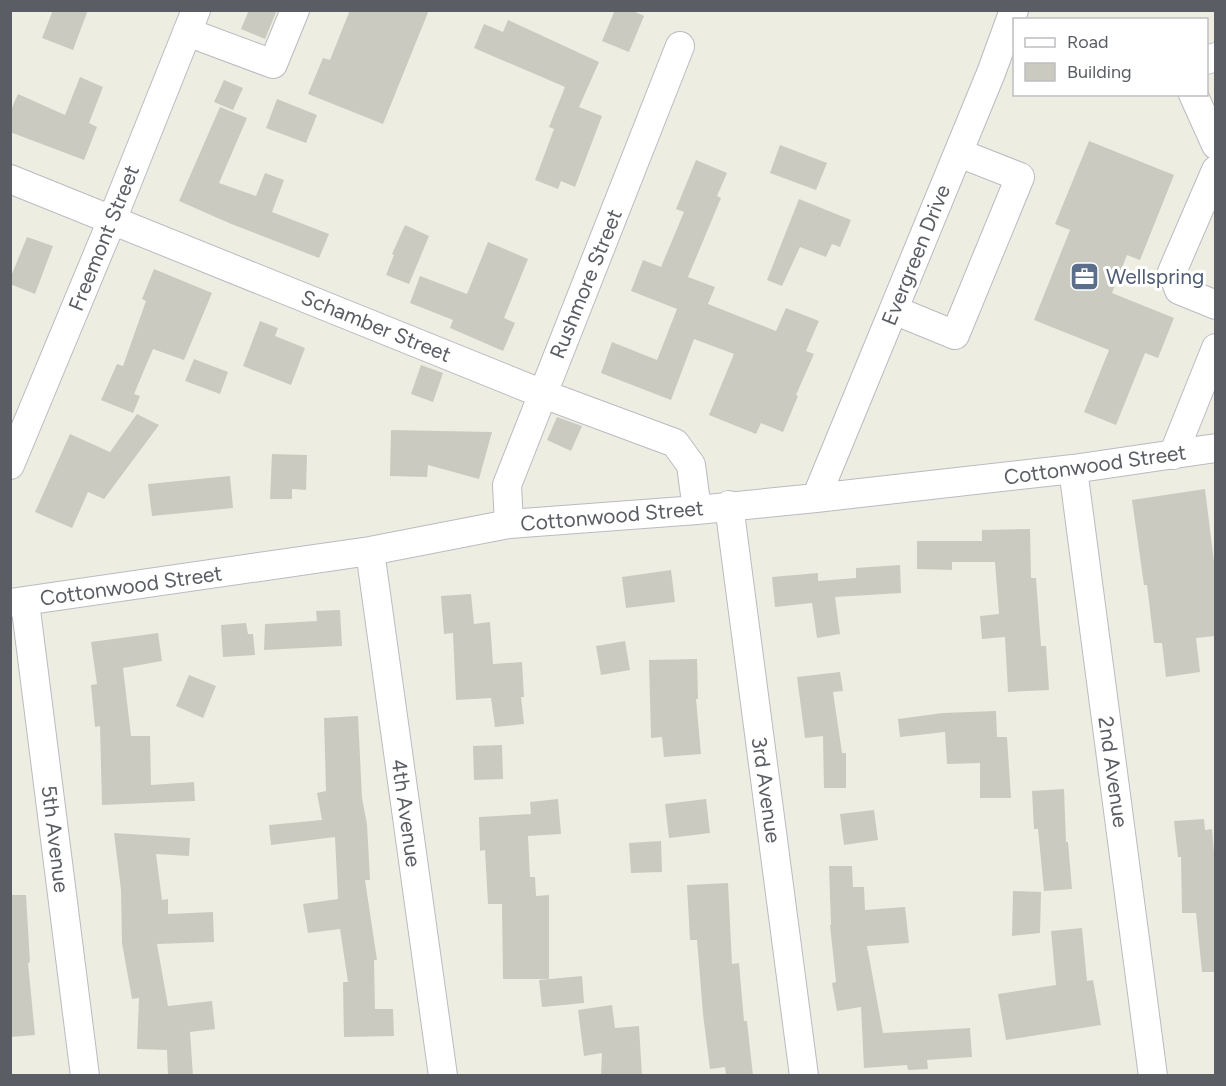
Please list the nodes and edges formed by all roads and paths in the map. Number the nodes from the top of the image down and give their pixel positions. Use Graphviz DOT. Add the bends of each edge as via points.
graph roads {
  1 [pos="295,10"];
  2 [pos="1014,10"];
  3 [pos="192,21"];
  4 [pos="680,46"];
  5 [pos="1003,75"];
  6 [pos="1193,96"];
  7 [pos="1215,145"];
  8 [pos="959,153"];
  9 [pos="1215,170"];
  10 [pos="10,179"];
  11 [pos="112,220"];
  12 [pos="1215,304"];
  13 [pos="894,310"];
  14 [pos="1215,348"];
  15 [pos="543,394"];
  16 [pos="1215,448"];
  17 [pos="1173,454"];
  18 [pos="10,465"];
  19 [pos="1073,469"];
  20 [pos="816,498"];
  21 [pos="729,506"];
  22 [pos="697,510"];
  23 [pos="509,524"];
  24 [pos="370,550"];
  25 [pos="18,603"];
  26 [pos="86,1076"];
  27 [pos="443,1076"];
  28 [pos="804,1076"];
  29 [pos="1153,1076"];
  1 -- 3 [label="street" via="273,64"];
  2 -- 5 [label="street, Evergreen Drive"];
  3 -- 11 [label="street, Freemont Street"];
  4 -- 15 [label="street, Rushmore Street"];
  5 -- 8 [label="street, Evergreen Drive"];
  6 -- 7 [label="street"];
  8 -- 13 [label="street, Evergreen Drive"];
  8 -- 13 [label="street" via="1020,177 960,325 955,335"];
  9 -- 12 [label="street" via="1172,272 1179,290"];
  10 -- 11 [label="street, Schamber Street"];
  11 -- 15 [label="street, Schamber Street"];
  11 -- 18 [label="street, Freemont Street"];
  13 -- 20 [label="street, Evergreen Drive"];
  14 -- 17 [label="street"];
  15 -- 22 [label="street, Schamber Street" via="675,443 691,465"];
  15 -- 23 [label="street, Rushmore Street" via="507,485"];
  16 -- 17 [label="street, Cottonwood Street"];
  17 -- 19 [label="street, Cottonwood Street"];
  19 -- 20 [label="street, Cottonwood Street"];
  19 -- 29 [label="street, 2nd Avenue"];
  20 -- 21 [label="street, Cottonwood Street"];
  21 -- 22 [label="street, Cottonwood Street"];
  21 -- 28 [label="street, 3rd Avenue"];
  22 -- 23 [label="street, Cottonwood Street"];
  23 -- 24 [label="street, Cottonwood Street"];
  24 -- 25 [label="street, Cottonwood Street"];
  24 -- 27 [label="street, 4th Avenue"];
  25 -- 26 [label="street, 5th Avenue"];
}
